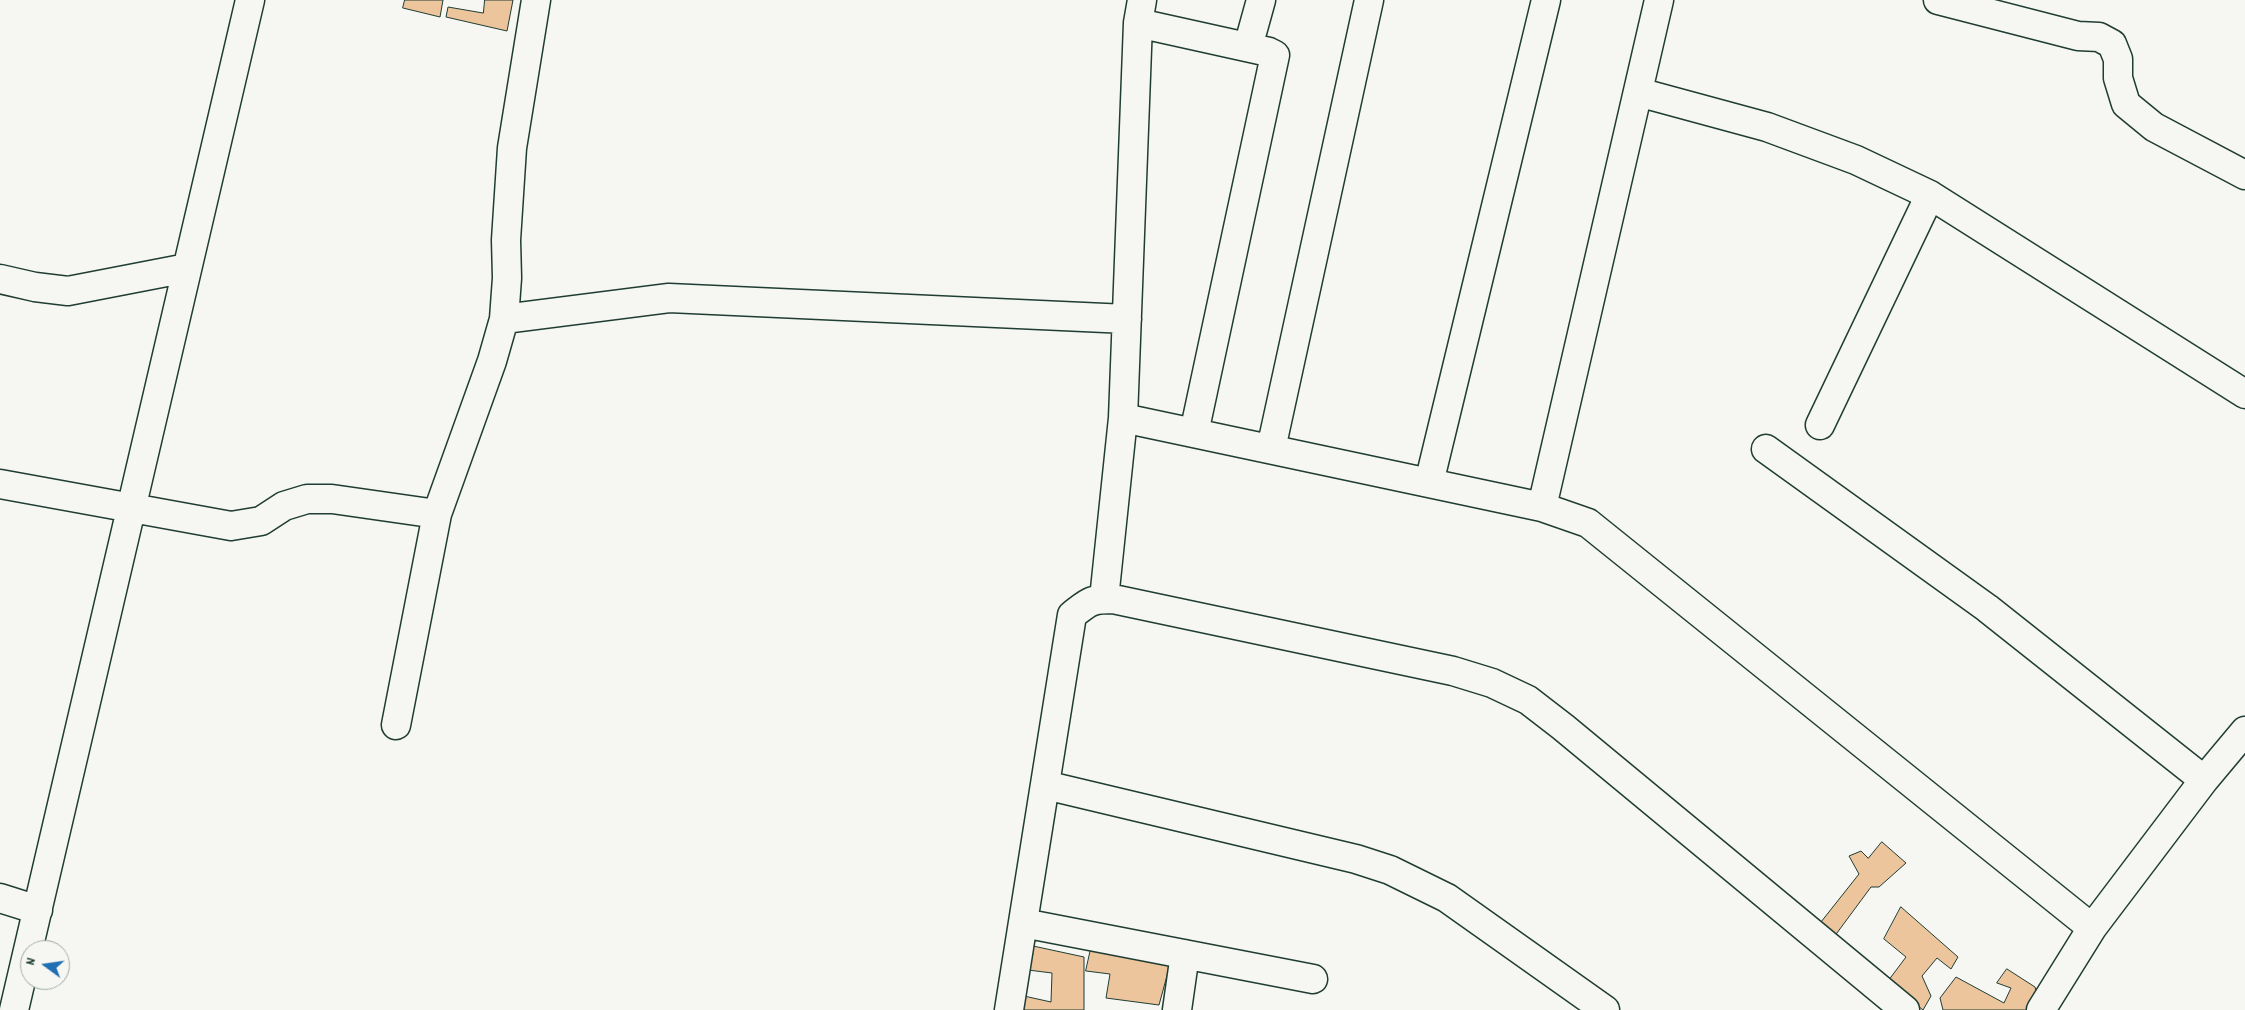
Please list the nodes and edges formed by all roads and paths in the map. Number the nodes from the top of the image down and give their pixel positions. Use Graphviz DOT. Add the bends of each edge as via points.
graph roads {
  1 [pos="250,0"];
  2 [pos="536,0"];
  3 [pos="1260,0"];
  4 [pos="1369,0"];
  5 [pos="1546,0"];
  6 [pos="1659,0"];
  7 [pos="1938,0"];
  8 [pos="1140,12"];
  9 [pos="1248,47"];
  10 [pos="1638,92"];
  11 [pos="2245,175"];
  12 [pos="1930,195"];
  13 [pos="187,268"];
  14 [pos="0,278"];
  15 [pos="504,319"];
  16 [pos="1127,319"];
  17 [pos="2245,394"];
  18 [pos="1123,418"];
  19 [pos="1820,425"];
  20 [pos="1194,433"];
  21 [pos="1271,449"];
  22 [pos="1766,449"];
  23 [pos="1429,483"];
  24 [pos="0,484"];
  25 [pos="1542,507"];
  26 [pos="131,508"];
  27 [pos="437,514"];
  28 [pos="1104,599"];
  29 [pos="396,725"];
  30 [pos="2245,731"];
  31 [pos="2204,780"];
  32 [pos="1045,784"];
  33 [pos="0,898"];
  34 [pos="38,910"];
  35 [pos="1023,923"];
  36 [pos="2092,928"];
  37 [pos="1185,954"];
  38 [pos="1313,979"];
  39 [pos="14,1010"];
  40 [pos="1009,1010"];
  41 [pos="1177,1010"];
  42 [pos="1605,1010"];
  43 [pos="1905,1010"];
  44 [pos="2041,1010"];
  1 -- 13 [label="street"];
  2 -- 15 [label="street" via="512,148"];
  3 -- 9 [label="street"];
  4 -- 21 [label="street"];
  5 -- 23 [label="street"];
  6 -- 10 [label="street"];
  7 -- 11 [label="street" via="2078,36 2099,37 2112,44 2126,104 2154,127"];
  8 -- 9 [label="street"];
  8 -- 16 [label="street"];
  9 -- 20 [label="street" via="1270,52 1275,55 1275,61"];
  10 -- 12 [label="street" via="1768,127 1856,160"];
  10 -- 25 [label="street"];
  12 -- 17 [label="street"];
  12 -- 19 [label="street"];
  13 -- 14 [label="street" via="68,291"];
  13 -- 26 [label="street"];
  15 -- 16 [label="street" via="669,298"];
  15 -- 27 [label="street"];
  16 -- 18 [label="street"];
  18 -- 20 [label="street"];
  18 -- 28 [label="street"];
  20 -- 21 [label="street"];
  21 -- 23 [label="street"];
  22 -- 31 [label="street" via="1987,608"];
  23 -- 25 [label="street"];
  24 -- 26 [label="street"];
  25 -- 36 [label="street" via="1588,523"];
  26 -- 27 [label="street" via="231,526 261,521 284,506 307,499 332,499"];
  26 -- 34 [label="street"];
  27 -- 29 [label="street"];
  28 -- 32 [label="street" via="1092,600 1072,615"];
  28 -- 43 [label="street" via="1453,671 1492,683 1528,700"];
  30 -- 31 [label="street"];
  31 -- 36 [label="street"];
  32 -- 35 [label="street"];
  32 -- 42 [label="street" via="1390,870 1447,898"];
  33 -- 34 [label="street"];
  34 -- 39 [label="street"];
  35 -- 37 [label="street"];
  35 -- 40 [label="street"];
  36 -- 44 [label="street"];
  37 -- 38 [label="street"];
  37 -- 41 [label="street"];
}
